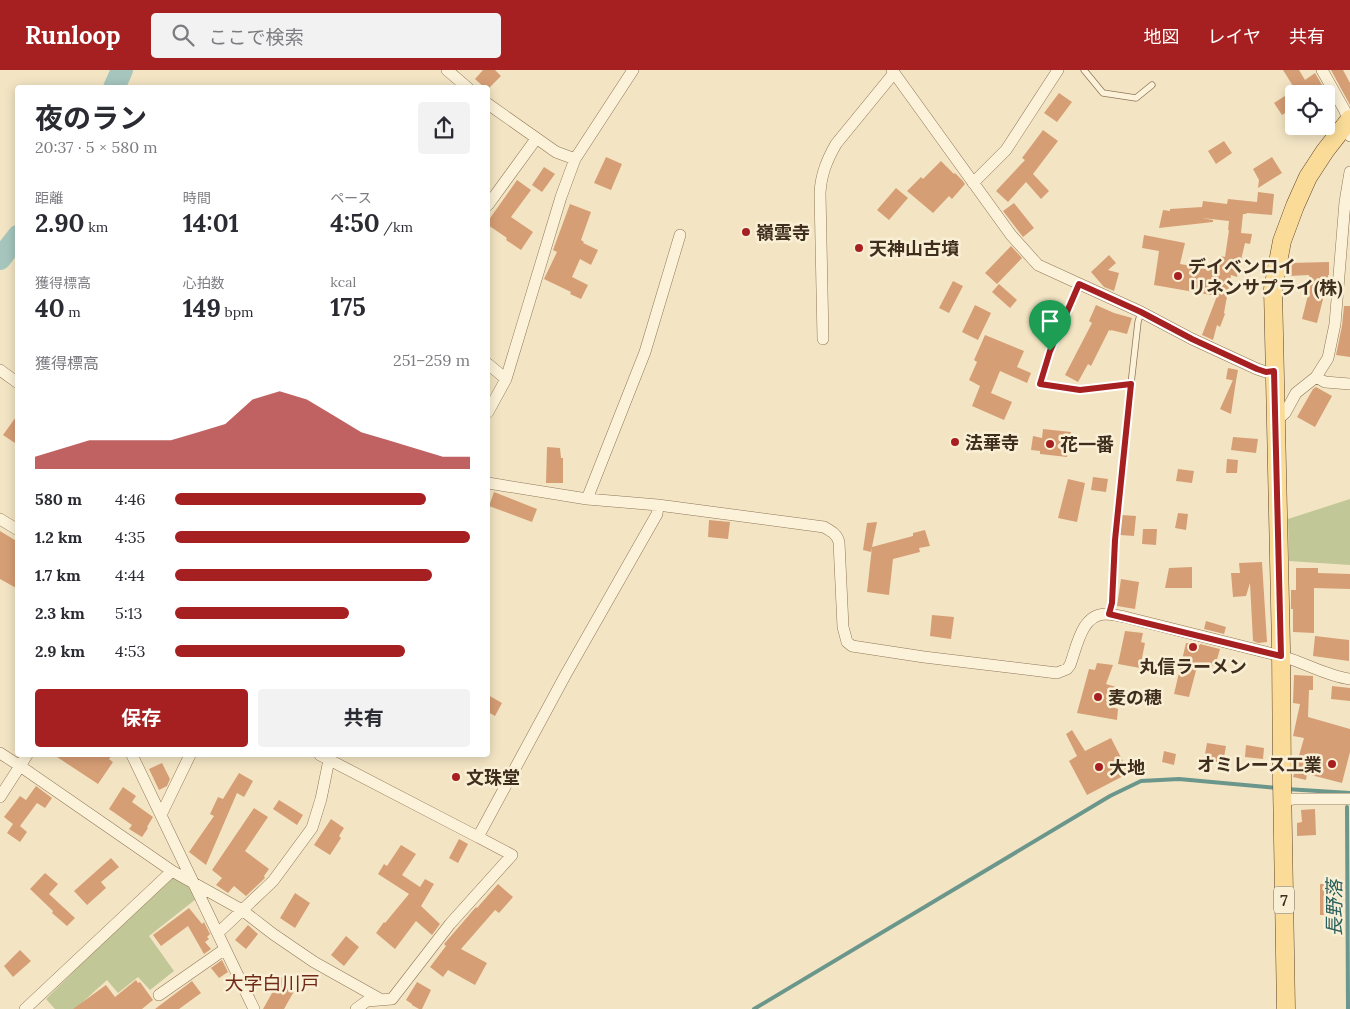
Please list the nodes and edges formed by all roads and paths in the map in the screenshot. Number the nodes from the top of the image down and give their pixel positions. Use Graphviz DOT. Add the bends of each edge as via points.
graph roads {
  1 [pos="448,70"];
  2 [pos="633,70"];
  3 [pos="1058,70"];
  4 [pos="1084,70"];
  5 [pos="1322,70"];
  6 [pos="893,71"];
  7 [pos="465,85"];
  8 [pos="1152,85"];
  9 [pos="490,105"];
  10 [pos="1349,125"];
  11 [pos="536,138"];
  12 [pos="575,159"];
  13 [pos="1350,172"];
  14 [pos="973,183"];
  15 [pos="490,202"];
  16 [pos="680,235"];
  17 [pos="1079,284"];
  18 [pos="1141,312"];
  19 [pos="824,340"];
  20 [pos="490,366"];
  21 [pos="0,370"];
  22 [pos="1316,377"];
  23 [pos="1274,378"];
  24 [pos="506,379"];
  25 [pos="15,381"];
  26 [pos="1131,384"];
  27 [pos="1350,384"];
  28 [pos="1296,394"];
  29 [pos="490,408"];
  30 [pos="1276,422"];
  31 [pos="490,483"];
  32 [pos="587,499"];
  33 [pos="658,505"];
  34 [pos="0,520"];
  35 [pos="15,528"];
  36 [pos="1109,614"];
  37 [pos="1281,656"];
  38 [pos="1350,679"];
  39 [pos="0,753"];
  40 [pos="26,757"];
  41 [pos="133,757"];
  42 [pos="189,757"];
  43 [pos="326,757"];
  44 [pos="328,757"];
  45 [pos="20,766"];
  46 [pos="1282,791"];
  47 [pos="0,797"];
  48 [pos="1350,798"];
  49 [pos="160,815"];
  50 [pos="478,837"];
  51 [pos="172,871"];
  52 [pos="194,882"];
  53 [pos="242,910"];
  54 [pos="218,933"];
  55 [pos="226,949"];
  56 [pos="159,996"];
  57 [pos="380,999"];
  58 [pos="25,1009"];
  59 [pos="254,1009"];
  60 [pos="356,1009"];
  61 [pos="1286,1009"];
  1 -- 7 [label="street"];
  2 -- 12 [label="street"];
  3 -- 14 [label="street" via="1006,150"];
  4 -- 8 [label="lane" via="1104,93 1136,98"];
  5 -- 10 [label="street" via="1345,111"];
  6 -- 14 [label="street"];
  6 -- 19 [label="street" via="836,144 823,172 820,193"];
  9 -- 11 [label="street"];
  10 -- 23 [label="main road, 7" via="1325,151 1308,177 1282,241 1273,289"];
  11 -- 12 [label="street" via="556,152"];
  11 -- 15 [label="street"];
  12 -- 24 [label="street" via="560,197"];
  13 -- 22 [label="street" via="1335,324 1328,358"];
  14 -- 17 [label="street" via="1010,235 1038,265"];
  16 -- 32 [label="street" via="645,352"];
  17 -- 18 [label="street"];
  17 -- 26 [label="lane" via="1050,351 1040,384 1080,390"];
  18 -- 23 [label="street"];
  18 -- 26 [label="lane"];
  20 -- 24 [label="street"];
  21 -- 25 [label="street"];
  22 -- 27 [label="street" via="1325,382"];
  22 -- 28 [label="street"];
  23 -- 28 [label="street"];
  23 -- 30 [label="main road, 7"];
  24 -- 29 [label="street"];
  26 -- 36 [label="lane"];
  28 -- 30 [label="street"];
  30 -- 37 [label="main road, 7"];
  31 -- 32 [label="street"];
  32 -- 33 [label="street"];
  33 -- 36 [label="street" via="824,527 835,533 839,542 844,628 847,642 852,646 1057,673 1070,665 1084,626 1094,616"];
  33 -- 50 [label="street" via="657,514"];
  34 -- 35 [label="street"];
  36 -- 37 [label="street"];
  37 -- 38 [label="street" via="1339,678"];
  37 -- 46 [label="main road, 7"];
  39 -- 45 [label="street"];
  40 -- 45 [label="street"];
  41 -- 49 [label="street"];
  42 -- 49 [label="street"];
  43 -- 53 [label="street" via="321,799 312,828 273,881"];
  44 -- 50 [label="street"];
  45 -- 47 [label="street"];
  45 -- 51 [label="street"];
  46 -- 48 [label="street" via="1293,799"];
  46 -- 61 [label="main road, 7"];
  49 -- 52 [label="street"];
  50 -- 57 [label="street" via="512,855 450,924 392,999"];
  51 -- 52 [label="street"];
  51 -- 58 [label="street"];
  52 -- 53 [label="street"];
  52 -- 54 [label="street"];
  53 -- 54 [label="street"];
  53 -- 57 [label="street" via="314,962"];
  54 -- 55 [label="street"];
  55 -- 56 [label="street"];
  55 -- 59 [label="street"];
  57 -- 60 [label="street" via="367,1001"];
}
